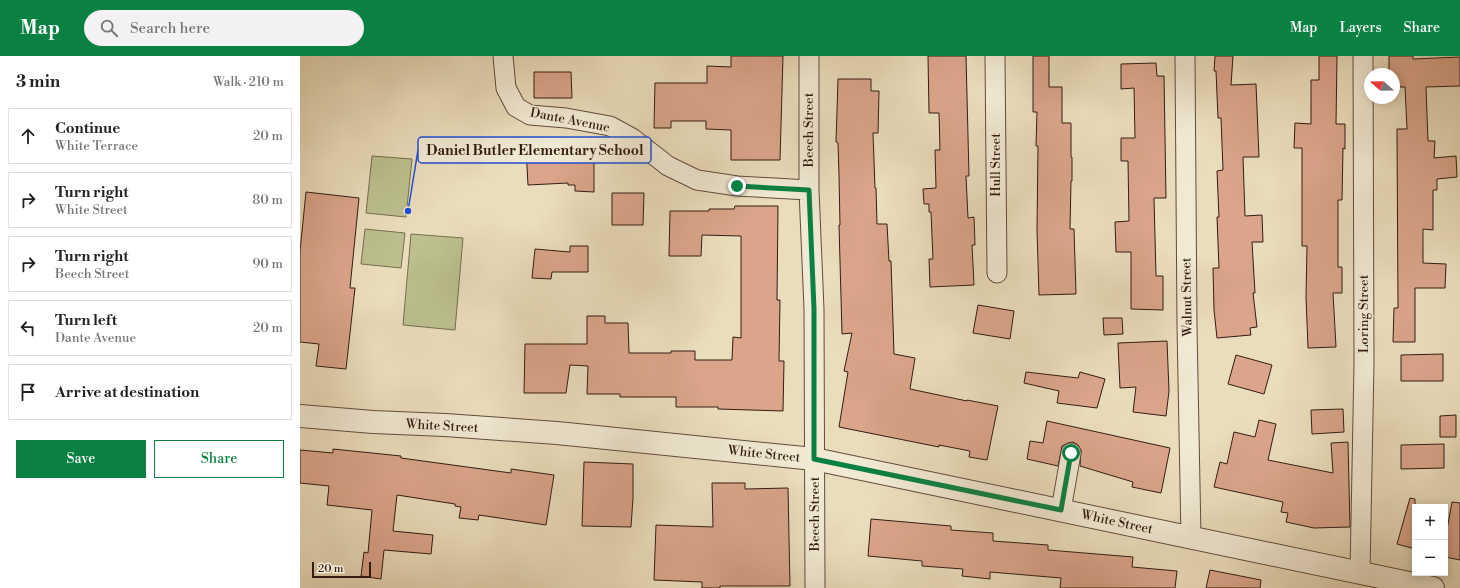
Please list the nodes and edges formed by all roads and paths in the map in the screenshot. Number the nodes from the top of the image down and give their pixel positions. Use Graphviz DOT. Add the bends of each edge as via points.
graph roads {
  1 [pos="503,56"];
  2 [pos="809,56"];
  3 [pos="995,56"];
  4 [pos="1185,56"];
  5 [pos="1363,56"];
  6 [pos="809,190"];
  7 [pos="997,273"];
  8 [pos="300,416"];
  9 [pos="1071,453"];
  10 [pos="814,459"];
  11 [pos="1061,510"];
  12 [pos="1191,538"];
  13 [pos="1360,573"];
  14 [pos="815,588"];
  15 [pos="1432,588"];
  1 -- 6 [label="street, Dante Avenue" via="506,88 516,107 530,115 610,126 632,138 668,166 697,180 737,186"];
  2 -- 6 [label="street, Beech Street"];
  3 -- 7 [label="street, Hull Street"];
  4 -- 12 [label="street, Walnut Street"];
  5 -- 13 [label="street, Loring Street" via="1364,364"];
  6 -- 10 [label="street, Beech Street" via="814,309"];
  8 -- 10 [label="street, White Street" via="557,433"];
  9 -- 11 [label="street"];
  10 -- 11 [label="street, White Street"];
  10 -- 14 [label="street, Beech Street"];
  11 -- 12 [label="street, White Street"];
  12 -- 13 [label="street, White Street"];
  13 -- 15 [label="street, White Street"];
}
